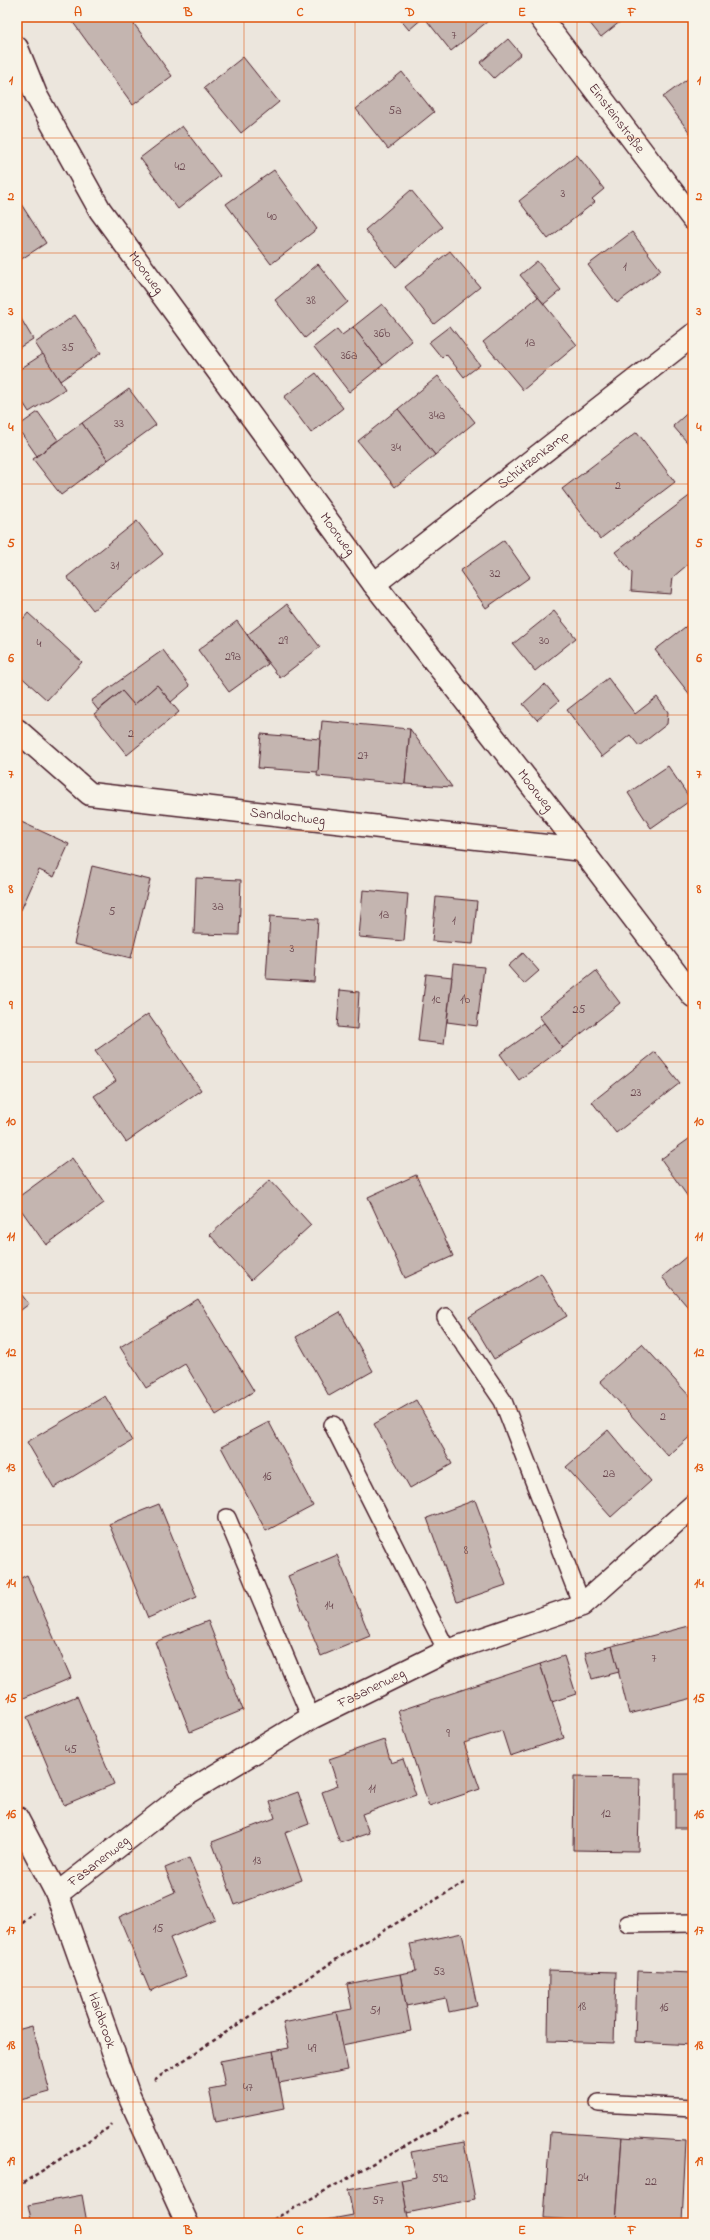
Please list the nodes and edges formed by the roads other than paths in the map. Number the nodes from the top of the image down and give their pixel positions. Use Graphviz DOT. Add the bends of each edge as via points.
graph roads {
  1 [pos="540,17"];
  2 [pos="17,48"];
  3 [pos="693,219"];
  4 [pos="693,335"];
  5 [pos="374,584"];
  6 [pos="17,730"];
  7 [pos="582,850"];
  8 [pos="693,996"];
  9 [pos="446,1316"];
  10 [pos="333,1425"];
  11 [pos="693,1506"];
  12 [pos="227,1518"];
  13 [pos="582,1605"];
  14 [pos="447,1651"];
  15 [pos="311,1718"];
  16 [pos="17,1818"];
  17 [pos="57,1894"];
  18 [pos="693,1923"];
  19 [pos="628,1924"];
  20 [pos="599,2103"];
  21 [pos="693,2108"];
  22 [pos="187,2223"];
  1 -- 3 [label="street, Einsteinstraße"];
  2 -- 5 [label="street, Moorweg" via="36,95 100,210"];
  4 -- 5 [label="street, Schützenkamp"];
  5 -- 7 [label="street, Moorweg"];
  6 -- 7 [label="street, Sandlochweg" via="90,794"];
  7 -- 8 [label="street, Moorweg"];
  9 -- 13 [label="lane" via="503,1401"];
  10 -- 14 [label="lane"];
  11 -- 13 [label="street, Fasanenweg"];
  12 -- 15 [label="lane"];
  13 -- 14 [label="street, Fasanenweg"];
  14 -- 15 [label="street, Fasanenweg"];
  15 -- 17 [label="street, Fasanenweg" via="185,1794"];
  16 -- 17 [label="street, Haidbrook"];
  17 -- 22 [label="street, Haidbrook" via="129,2096"];
  18 -- 19 [label="lane"];
  20 -- 21 [label="lane"];
}
